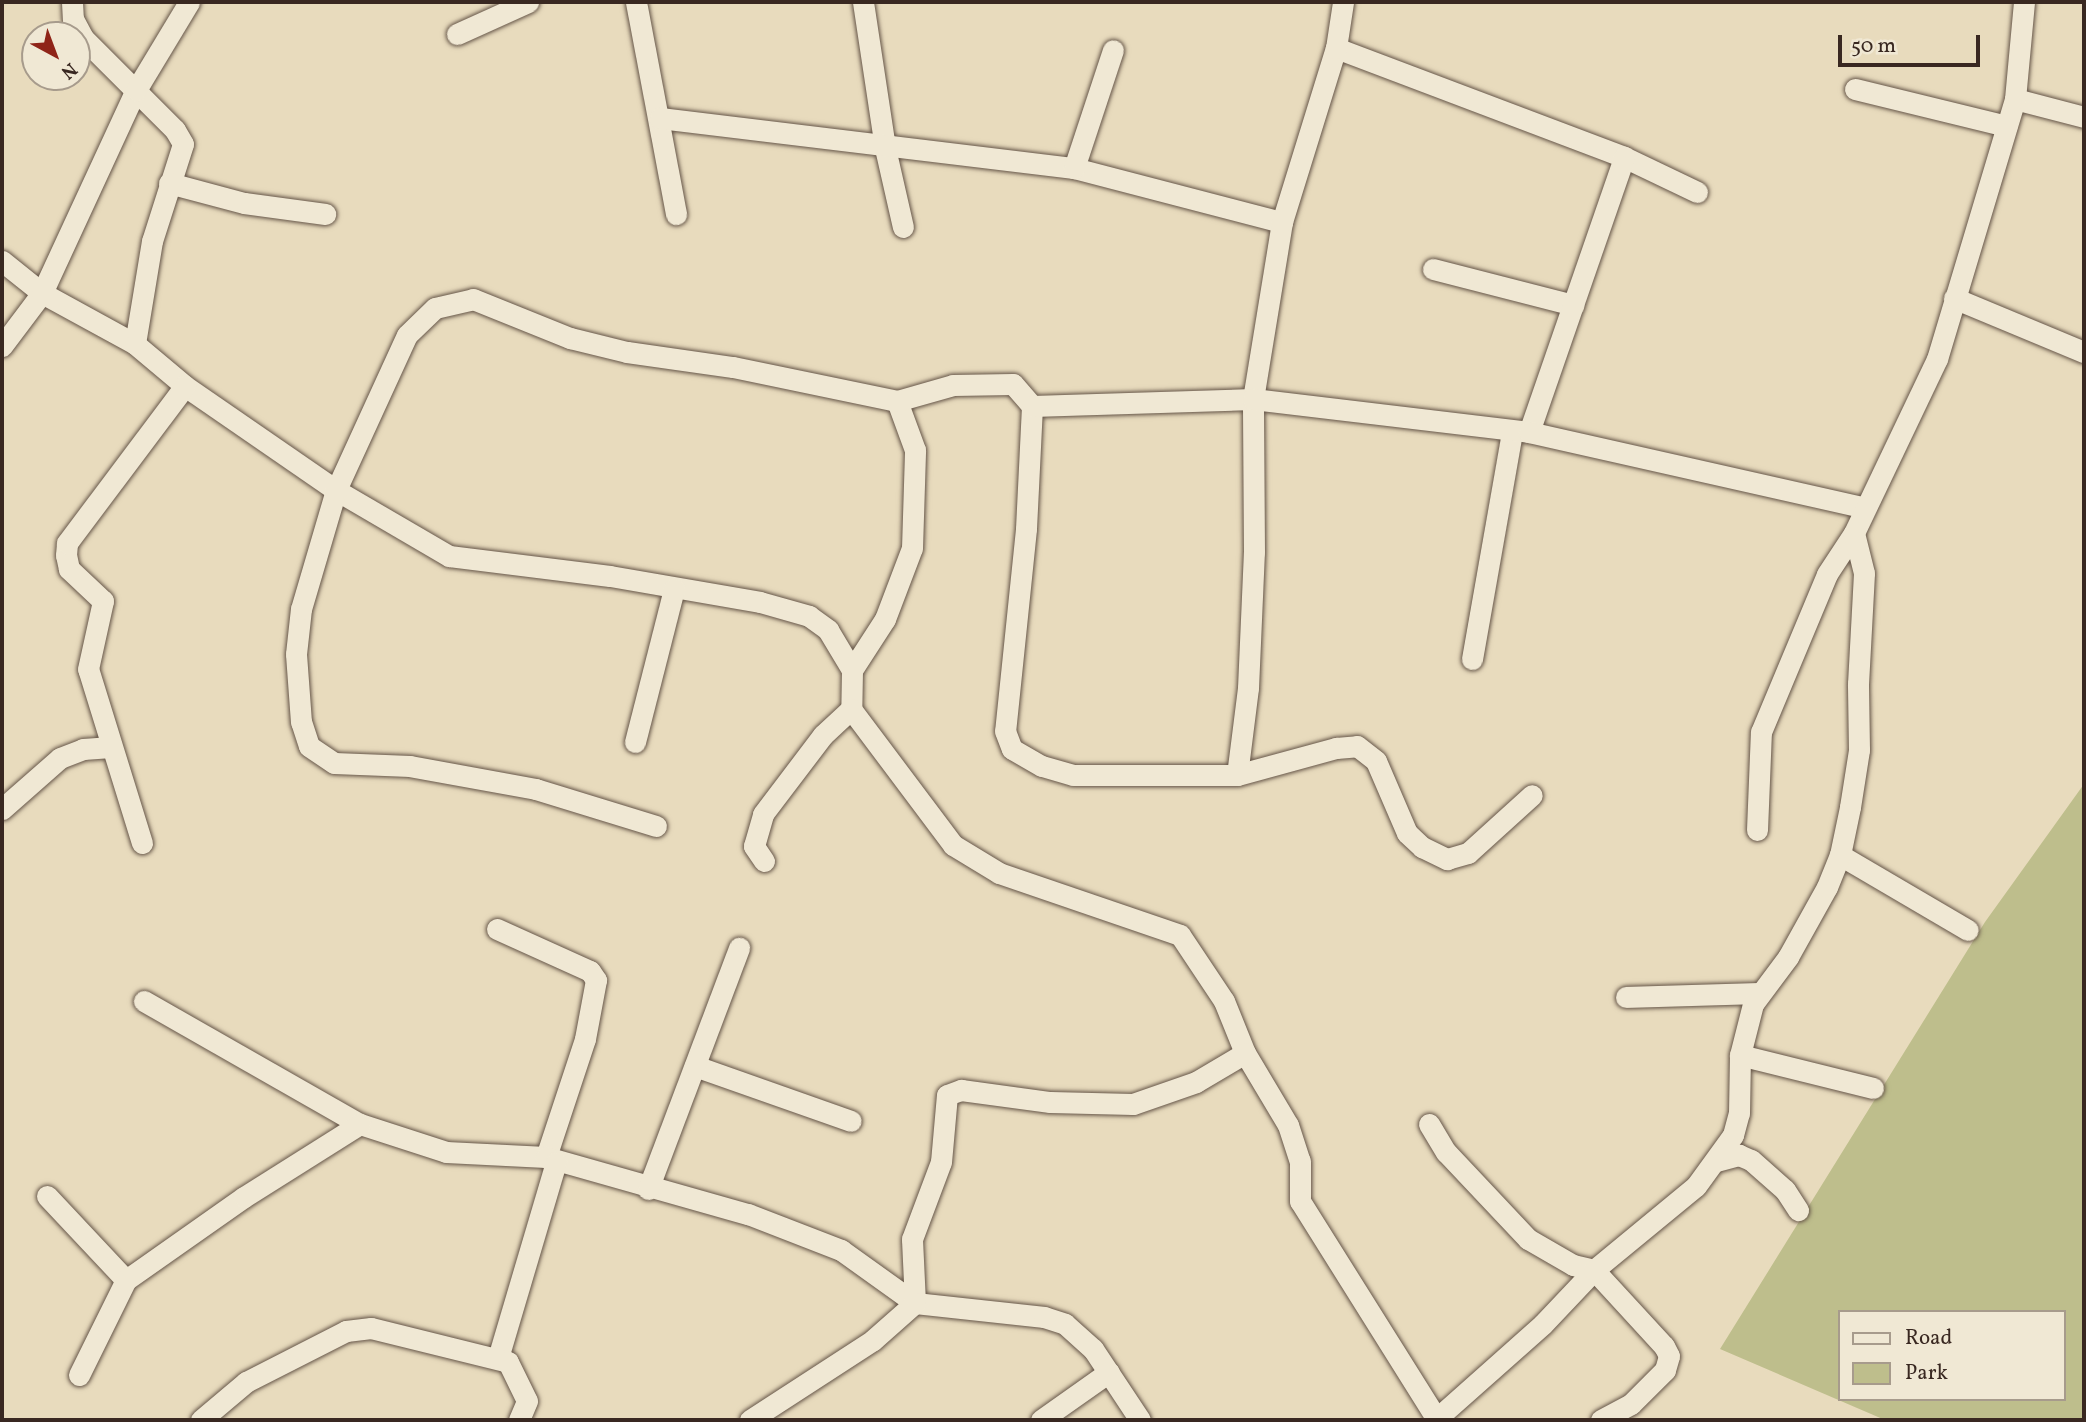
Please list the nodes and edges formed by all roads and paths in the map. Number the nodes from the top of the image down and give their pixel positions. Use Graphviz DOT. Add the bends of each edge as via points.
graph roads {
  1 [pos="72,2"];
  2 [pos="189,2"];
  3 [pos="528,2"];
  4 [pos="636,2"];
  5 [pos="863,2"];
  6 [pos="1342,2"];
  7 [pos="2024,2"];
  8 [pos="457,34"];
  9 [pos="1336,48"];
  10 [pos="1113,50"];
  11 [pos="1856,89"];
  12 [pos="136,90"];
  13 [pos="2015,99"];
  14 [pos="2084,117"];
  15 [pos="660,118"];
  16 [pos="2007,125"];
  17 [pos="885,148"];
  18 [pos="1624,157"];
  19 [pos="1074,168"];
  20 [pos="169,183"];
  21 [pos="1697,192"];
  22 [pos="325,214"];
  23 [pos="676,214"];
  24 [pos="1282,222"];
  25 [pos="903,228"];
  26 [pos="2,261"];
  27 [pos="1433,270"];
  28 [pos="42,293"];
  29 [pos="1954,298"];
  30 [pos="1573,306"];
  31 [pos="135,344"];
  32 [pos="2,346"];
  33 [pos="2084,352"];
  34 [pos="185,386"];
  35 [pos="1253,399"];
  36 [pos="897,401"];
  37 [pos="1032,406"];
  38 [pos="1521,432"];
  39 [pos="336,490"];
  40 [pos="1863,507"];
  41 [pos="1854,533"];
  42 [pos="674,589"];
  43 [pos="1472,659"];
  44 [pos="852,670"];
  45 [pos="851,709"];
  46 [pos="635,742"];
  47 [pos="111,747"];
  48 [pos="1237,775"];
  49 [pos="1532,795"];
  50 [pos="2,809"];
  51 [pos="656,826"];
  52 [pos="1758,830"];
  53 [pos="142,843"];
  54 [pos="1840,855"];
  55 [pos="764,861"];
  56 [pos="497,929"];
  57 [pos="1968,930"];
  58 [pos="739,948"];
  59 [pos="1757,993"];
  60 [pos="1626,997"];
  61 [pos="144,1001"];
  62 [pos="1245,1054"];
  63 [pos="1740,1055"];
  64 [pos="695,1066"];
  65 [pos="1873,1088"];
  66 [pos="851,1121"];
  67 [pos="360,1124"];
  68 [pos="1429,1124"];
  69 [pos="551,1160"];
  70 [pos="1716,1161"];
  71 [pos="648,1189"];
  72 [pos="47,1196"];
  73 [pos="1798,1210"];
  74 [pos="1594,1270"];
  75 [pos="126,1280"];
  76 [pos="915,1303"];
  77 [pos="498,1359"];
  78 [pos="1109,1372"];
  79 [pos="79,1375"];
  80 [pos="1436,1419"];
  81 [pos="201,1420"];
  82 [pos="520,1420"];
  83 [pos="750,1420"];
  84 [pos="1041,1420"];
  85 [pos="1140,1420"];
  86 [pos="1601,1420"];
  1 -- 12 [label="street" via="73,19 83,38 110,71"];
  2 -- 12 [label="street"];
  3 -- 8 [label="street"];
  4 -- 15 [label="street"];
  5 -- 17 [label="street"];
  6 -- 9 [label="street"];
  7 -- 13 [label="street"];
  9 -- 18 [label="street"];
  9 -- 24 [label="street"];
  10 -- 19 [label="street"];
  11 -- 16 [label="street"];
  12 -- 20 [label="street" via="183,145"];
  12 -- 28 [label="street"];
  13 -- 14 [label="street"];
  13 -- 16 [label="street"];
  15 -- 17 [label="street"];
  15 -- 23 [label="street"];
  16 -- 29 [label="street"];
  17 -- 19 [label="street"];
  17 -- 25 [label="street"];
  18 -- 21 [label="street"];
  18 -- 30 [label="street"];
  19 -- 24 [label="street"];
  20 -- 22 [label="street" via="244,203"];
  20 -- 31 [label="street" via="152,241"];
  24 -- 35 [label="street"];
  26 -- 28 [label="street"];
  27 -- 30 [label="street"];
  28 -- 31 [label="street"];
  28 -- 32 [label="street"];
  29 -- 33 [label="street"];
  29 -- 40 [label="street" via="1937,359"];
  30 -- 38 [label="street"];
  31 -- 34 [label="street"];
  34 -- 39 [label="street"];
  34 -- 47 [label="street" via="67,543 69,569 103,601 88,668"];
  35 -- 37 [label="street"];
  35 -- 38 [label="street"];
  35 -- 48 [label="street" via="1254,552 1248,688"];
  36 -- 37 [label="street" via="953,385 1013,384"];
  36 -- 39 [label="street" via="627,352 570,338 473,299 435,308 416,322"];
  36 -- 44 [label="street" via="915,450 912,548 885,619"];
  37 -- 48 [label="street" via="1026,529 1005,731 1012,749 1042,766 1073,775"];
  38 -- 40 [label="street"];
  38 -- 43 [label="street"];
  39 -- 42 [label="street" via="449,556 611,576"];
  39 -- 51 [label="street" via="299,620 296,654 301,722 309,747 334,763 410,766 536,789"];
  40 -- 41 [label="street"];
  41 -- 52 [label="street" via="1827,574 1761,732"];
  41 -- 54 [label="street" via="1864,573 1860,726"];
  42 -- 44 [label="street" via="760,602 808,616 828,630"];
  42 -- 46 [label="street"];
  44 -- 45 [label="street"];
  45 -- 55 [label="street" via="823,735 763,814 754,846"];
  45 -- 62 [label="street" via="953,845 999,873 1180,935 1224,1000"];
  47 -- 50 [label="street" via="83,749 60,758"];
  47 -- 53 [label="street"];
  48 -- 49 [label="street" via="1357,746 1376,761 1407,833 1422,847 1447,859 1468,853"];
  54 -- 57 [label="street"];
  54 -- 59 [label="street" via="1788,957"];
  56 -- 69 [label="street" via="590,971 596,980 585,1039"];
  58 -- 64 [label="street"];
  59 -- 60 [label="street"];
  59 -- 63 [label="street"];
  61 -- 67 [label="street"];
  62 -- 76 [label="street" via="1196,1082 1133,1104 1050,1102 961,1090 947,1096 941,1162 912,1239"];
  62 -- 80 [label="street" via="1288,1125 1300,1161 1300,1201"];
  63 -- 65 [label="street"];
  63 -- 70 [label="street" via="1739,1113 1733,1135"];
  64 -- 66 [label="street"];
  64 -- 71 [label="street"];
  67 -- 69 [label="street" via="446,1152"];
  67 -- 75 [label="street" via="244,1197"];
  68 -- 74 [label="street" via="1446,1152 1528,1239 1573,1265"];
  69 -- 71 [label="street" via="622,1177"];
  69 -- 77 [label="street"];
  70 -- 73 [label="street" via="1739,1154 1751,1160 1785,1190"];
  70 -- 74 [label="street" via="1696,1186"];
  71 -- 76 [label="street" via="795,1231 841,1250"];
  72 -- 75 [label="street"];
  74 -- 80 [label="street" via="1543,1324"];
  74 -- 86 [label="street" via="1652,1328 1669,1356 1665,1370 1631,1404"];
  75 -- 79 [label="street"];
  76 -- 78 [label="street" via="1044,1317 1065,1324 1080,1335"];
  76 -- 83 [label="street" via="873,1340"];
  77 -- 81 [label="street" via="371,1328 346,1331 246,1382"];
  77 -- 82 [label="street" via="508,1362 523,1387 527,1401"];
  78 -- 84 [label="street"];
  78 -- 85 [label="street"];
}
